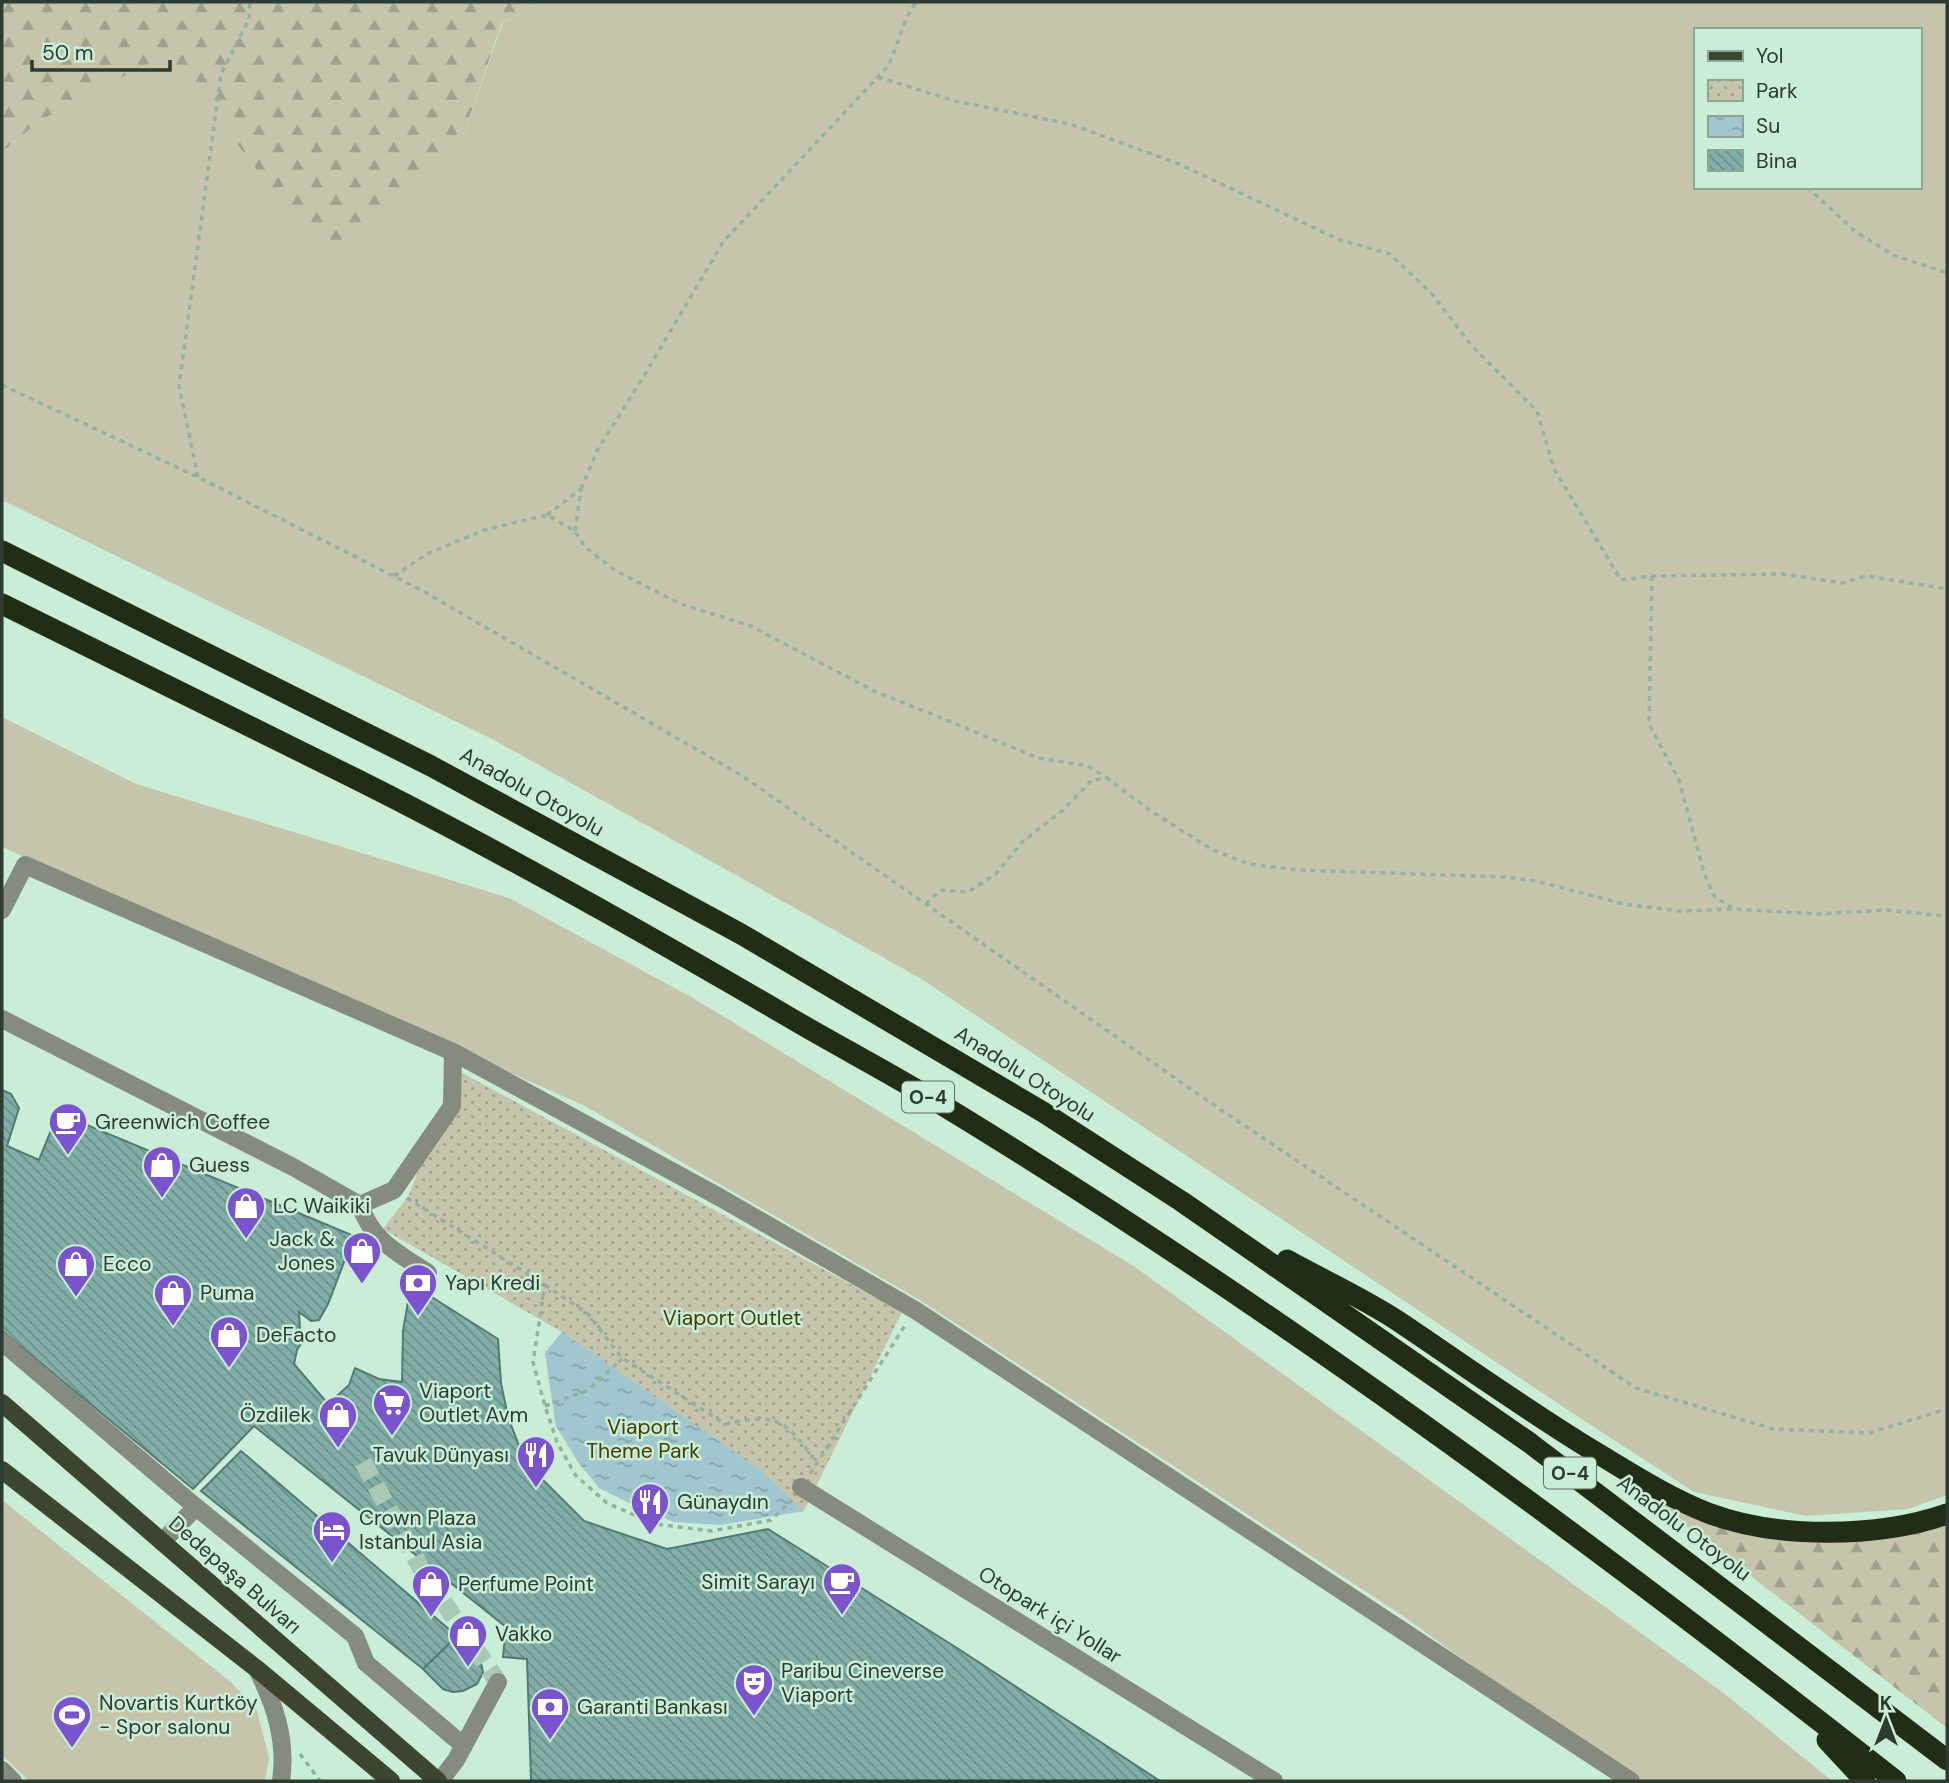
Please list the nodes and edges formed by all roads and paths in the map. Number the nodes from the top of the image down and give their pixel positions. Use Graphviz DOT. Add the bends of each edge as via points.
graph roads {
  1 [pos="250,2"];
  2 [pos="916,2"];
  3 [pos="878,77"];
  4 [pos="1809,189"];
  5 [pos="1947,274"];
  6 [pos="2,385"];
  7 [pos="198,477"];
  8 [pos="580,489"];
  9 [pos="547,515"];
  10 [pos="575,531"];
  11 [pos="2,551"];
  12 [pos="394,576"];
  13 [pos="1652,576"];
  14 [pos="1947,589"];
  15 [pos="2,604"];
  16 [pos="1107,778"];
  17 [pos="926,904"];
  18 [pos="2,909"];
  19 [pos="1734,909"];
  20 [pos="1947,916"];
  21 [pos="2,1019"];
  22 [pos="453,1052"];
  23 [pos="394,1190"];
  24 [pos="1181,1201"];
  25 [pos="360,1205"];
  26 [pos="428,1273"];
  27 [pos="545,1285"];
  28 [pos="915,1310"];
  29 [pos="2,1342"];
  30 [pos="622,1358"];
  31 [pos="2,1404"];
  32 [pos="545,1406"];
  33 [pos="1947,1409"];
  34 [pos="817,1463"];
  35 [pos="2,1470"];
  36 [pos="802,1488"];
  37 [pos="196,1507"];
  38 [pos="1947,1514"];
  39 [pos="162,1542"];
  40 [pos="257,1670"];
  41 [pos="498,1682"];
  42 [pos="1788,1697"];
  43 [pos="280,1726"];
  44 [pos="464,1745"];
  45 [pos="1947,1760"];
  46 [pos="2,1770"];
  47 [pos="13,1781"];
  48 [pos="281,1781"];
  49 [pos="320,1781"];
  50 [pos="391,1781"];
  51 [pos="439,1781"];
  52 [pos="1274,1781"];
  53 [pos="1631,1781"];
  54 [pos="1865,1781"];
  55 [pos="1896,1781"];
  1 -- 7 [label="path" via="249,19 221,74 179,386"];
  2 -- 3 [label="path" via="889,65"];
  3 -- 8 [label="path" via="723,242 598,449"];
  3 -- 13 [label="path" via="955,101 1070,124 1179,164 1340,240 1390,254 1537,411 1554,468 1621,580"];
  4 -- 5 [label="path" via="1856,232 1893,255"];
  6 -- 7 [label="path"];
  7 -- 12 [label="path"];
  8 -- 9 [label="path"];
  8 -- 10 [label="path"];
  9 -- 10 [label="path"];
  9 -- 12 [label="path" via="484,530 427,554"];
  10 -- 16 [label="path" via="585,547 616,571 681,604 751,626 874,691 1038,758 1088,766"];
  11 -- 24 [label="highway, Anadolu Otoyolu / O-4" via="432,766 741,934 934,1046"];
  12 -- 17 [label="path" via="741,775"];
  13 -- 14 [label="path" via="1783,574 1842,583 1867,576"];
  13 -- 19 [label="path" via="1649,724 1679,780 1714,896"];
  15 -- 42 [label="highway, O-4" via="360,780 647,934 931,1099 1303,1339"];
  16 -- 17 [label="path" via="1092,780 1022,842 996,874 968,892 940,890"];
  16 -- 19 [label="path" via="1211,849 1249,864 1298,870 1506,877 1624,904 1679,911"];
  17 -- 33 [label="path" via="1220,1109 1636,1388 1773,1429 1869,1433"];
  18 -- 22 [label="street" via="25,865"];
  19 -- 20 [label="path" via="1817,914 1886,910"];
  21 -- 25 [label="street"];
  22 -- 23 [label="street" via="452,1106"];
  22 -- 28 [label="street"];
  23 -- 25 [label="street"];
  23 -- 27 [label="path"];
  24 -- 38 [label="highway" via="1395,1320 1545,1422 1638,1479 1708,1513 1820,1533 1879,1531"];
  24 -- 45 [label="highway, Anadolu Otoyolu / O-4" via="1530,1443"];
  25 -- 26 [label="street" via="377,1238"];
  27 -- 30 [label="path" via="588,1314"];
  27 -- 32 [label="path" via="533,1362"];
  28 -- 34 [label="path"];
  28 -- 53 [label="street"];
  29 -- 37 [label="street"];
  30 -- 32 [label="path" via="588,1390"];
  30 -- 34 [label="path" via="725,1424 751,1418 791,1429"];
  31 -- 39 [label="main road, Dedepaşa Bulvarı"];
  32 -- 36 [label="path" via="557,1442 576,1476 607,1503 654,1524 712,1531 771,1520"];
  34 -- 36 [label="path"];
  35 -- 40 [label="main road"];
  36 -- 52 [label="street, Otopark içi Yollar"];
  37 -- 39 [label="street"];
  37 -- 44 [label="street" via="355,1636 366,1663"];
  39 -- 51 [label="main road, Dedepaşa Bulvarı"];
  40 -- 43 [label="street"];
  40 -- 50 [label="main road"];
  41 -- 44 [label="street"];
  42 -- 54 [label="highway"];
  42 -- 55 [label="highway, O-4"];
  43 -- 48 [label="street"];
  43 -- 49 [label="path"];
  44 -- 51 [label="street"];
  46 -- 47 [label="street"];
}
